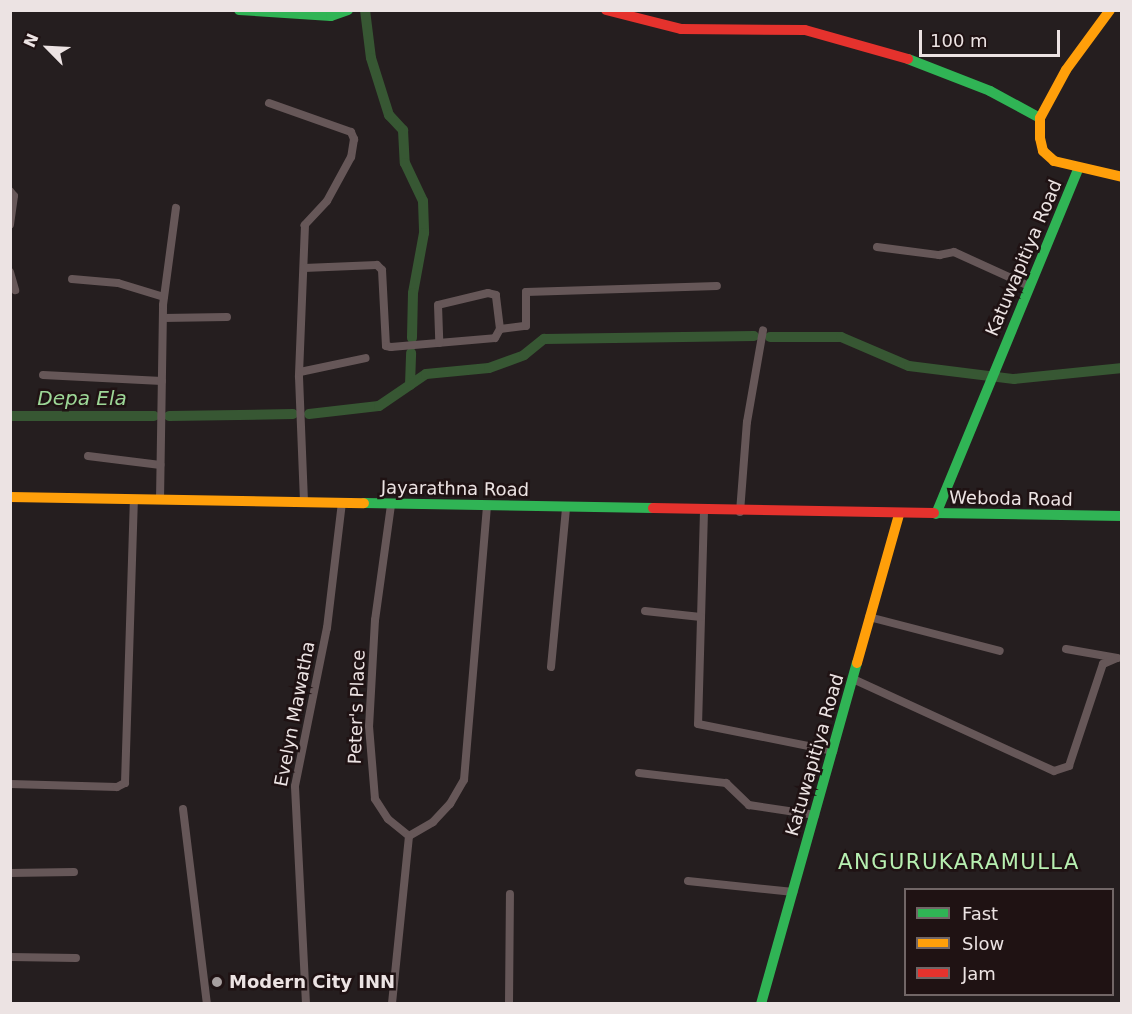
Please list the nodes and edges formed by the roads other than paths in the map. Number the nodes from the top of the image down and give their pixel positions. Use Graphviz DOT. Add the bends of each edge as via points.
graph roads {
  1 [pos="239,10"];
  2 [pos="606,10"];
  3 [pos="1110,10"];
  4 [pos="347,11"];
  5 [pos="269,103"];
  6 [pos="1040,118"];
  7 [pos="1078,169"];
  8 [pos="1122,177"];
  9 [pos="10,191"];
  10 [pos="176,208"];
  11 [pos="10,225"];
  12 [pos="877,246"];
  13 [pos="304,268"];
  14 [pos="10,272"];
  15 [pos="72,279"];
  16 [pos="717,286"];
  17 [pos="1029,286"];
  18 [pos="15,290"];
  19 [pos="164,297"];
  20 [pos="226,317"];
  21 [pos="163,318"];
  22 [pos="500,329"];
  23 [pos="763,330"];
  24 [pos="439,343"];
  25 [pos="366,358"];
  26 [pos="300,372"];
  27 [pos="43,375"];
  28 [pos="162,381"];
  29 [pos="88,456"];
  30 [pos="160,465"];
  31 [pos="10,497"];
  32 [pos="134,499"];
  33 [pos="160,500"];
  34 [pos="304,502"];
  35 [pos="342,503"];
  36 [pos="391,505"];
  37 [pos="487,505"];
  38 [pos="566,507"];
  39 [pos="704,511"];
  40 [pos="740,512"];
  41 [pos="936,514"];
  42 [pos="899,515"];
  43 [pos="1122,516"];
  44 [pos="645,611"];
  45 [pos="701,617"];
  46 [pos="869,617"];
  47 [pos="1066,649"];
  48 [pos="1000,651"];
  49 [pos="1119,658"];
  50 [pos="551,667"];
  51 [pos="853,679"];
  52 [pos="833,751"];
  53 [pos="639,773"];
  54 [pos="10,784"];
  55 [pos="183,809"];
  56 [pos="815,815"];
  57 [pos="409,836"];
  58 [pos="74,872"];
  59 [pos="10,873"];
  60 [pos="688,881"];
  61 [pos="793,892"];
  62 [pos="510,894"];
  63 [pos="10,957"];
  64 [pos="76,958"];
  65 [pos="207,1004"];
  66 [pos="306,1004"];
  67 [pos="392,1004"];
  68 [pos="509,1004"];
  69 [pos="761,1004"];
  1 -- 4 [label="street" via="331,16"];
  2 -- 6 [label="street" via="681,30 805,30 869,45 990,91"];
  3 -- 6 [label="street" via="1066,70"];
  5 -- 13 [label="street" via="351,132 354,139 351,157 327,201 305,225"];
  6 -- 7 [label="street, Katuwapitiya Road" via="1043,152 1054,161"];
  7 -- 8 [label="street"];
  7 -- 17 [label="street, Katuwapitiya Road"];
  9 -- 11 [label="street" via="14,196"];
  10 -- 19 [label="street"];
  12 -- 17 [label="street" via="939,255 954,252"];
  13 -- 24 [label="street" via="377,265 382,270 386,346"];
  13 -- 26 [label="street"];
  14 -- 18 [label="street"];
  15 -- 19 [label="street" via="118,283"];
  16 -- 22 [label="street" via="526,292 526,326"];
  17 -- 41 [label="street, Katuwapitiya Road"];
  19 -- 21 [label="street"];
  20 -- 21 [label="street"];
  21 -- 28 [label="street"];
  22 -- 24 [label="street" via="495,338"];
  22 -- 24 [label="street" via="496,295 488,293 438,305"];
  23 -- 40 [label="street" via="747,422"];
  25 -- 26 [label="street"];
  26 -- 34 [label="street"];
  27 -- 28 [label="street"];
  28 -- 30 [label="street"];
  29 -- 30 [label="street"];
  30 -- 33 [label="street"];
  31 -- 32 [label="street, Jayarathna Road"];
  32 -- 33 [label="street, Jayarathna Road"];
  32 -- 54 [label="street" via="125,783 117,788"];
  33 -- 34 [label="street, Jayarathna Road"];
  34 -- 35 [label="street, Jayarathna Road"];
  35 -- 36 [label="street, Jayarathna Road"];
  35 -- 66 [label="street, Evelyn Mawatha" via="327,628 295,786"];
  36 -- 37 [label="street, Jayarathna Road"];
  36 -- 57 [label="street, Peter's Place" via="375,620 369,726 371,782 375,799 388,819"];
  37 -- 38 [label="street, Jayarathna Road"];
  37 -- 57 [label="street" via="464,780 434,822"];
  38 -- 39 [label="street, Jayarathna Road"];
  38 -- 50 [label="street"];
  39 -- 40 [label="street, Jayarathna Road"];
  39 -- 45 [label="street"];
  40 -- 42 [label="street, Jayarathna Road"];
  41 -- 42 [label="street, Weboda Road"];
  41 -- 43 [label="street, Weboda Road"];
  42 -- 46 [label="street, Katuwapitiya Road"];
  44 -- 45 [label="street"];
  45 -- 52 [label="street" via="698,724"];
  46 -- 48 [label="street"];
  46 -- 51 [label="street, Katuwapitiya Road"];
  47 -- 49 [label="street"];
  49 -- 51 [label="street" via="1103,664 1069,766 1054,771"];
  51 -- 52 [label="street, Katuwapitiya Road"];
  52 -- 56 [label="street, Katuwapitiya Road"];
  53 -- 56 [label="street" via="726,783 749,805"];
  55 -- 65 [label="street"];
  56 -- 61 [label="street, Katuwapitiya Road"];
  57 -- 67 [label="street"];
  58 -- 59 [label="street"];
  60 -- 61 [label="street"];
  61 -- 69 [label="street, Katuwapitiya Road"];
  62 -- 68 [label="street"];
  63 -- 64 [label="street"];
}
